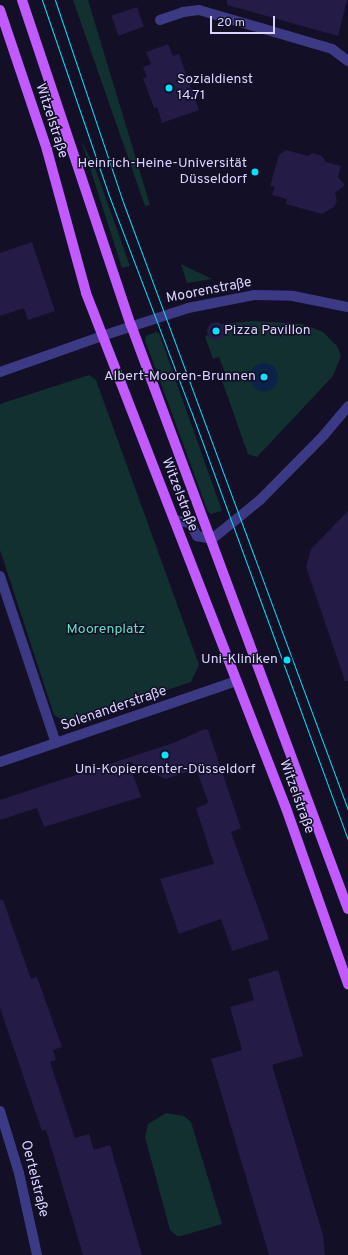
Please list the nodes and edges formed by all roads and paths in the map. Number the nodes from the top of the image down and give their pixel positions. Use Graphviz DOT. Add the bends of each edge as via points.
graph roads {
  1 [pos="22,0"];
  2 [pos="0,10"];
  3 [pos="160,20"];
  4 [pos="348,60"];
  5 [pos="348,307"];
  6 [pos="131,325"];
  7 [pos="102,336"];
  8 [pos="0,372"];
  9 [pos="348,406"];
  10 [pos="174,520"];
  11 [pos="212,539"];
  12 [pos="0,576"];
  13 [pos="237,681"];
  14 [pos="56,743"];
  15 [pos="0,762"];
  16 [pos="348,909"];
  17 [pos="348,984"];
  18 [pos="0,1111"];
  19 [pos="37,1255"];
  1 -- 6 [label="main road, Witzelstraße"];
  2 -- 7 [label="main road, Witzelstraße" via="47,150 81,275"];
  3 -- 4 [label="street" via="183,12 199,10 332,49"];
  5 -- 6 [label="street, Moorenstraße" via="293,296 254,295 199,305"];
  6 -- 7 [label="street, Moorenstraße"];
  6 -- 11 [label="main road, Witzelstraße"];
  7 -- 8 [label="street, Moorenstraße"];
  7 -- 10 [label="main road, Witzelstraße"];
  9 -- 11 [label="street" via="324,435 260,500"];
  10 -- 11 [label="street" via="190,523 197,536"];
  10 -- 13 [label="main road, Witzelstraße"];
  11 -- 16 [label="main road, Witzelstraße"];
  12 -- 14 [label="street"];
  13 -- 14 [label="street, Solenanderstraße"];
  13 -- 17 [label="main road, Witzelstraße" via="286,808"];
  14 -- 15 [label="street, Solenanderstraße"];
  18 -- 19 [label="street, Oertelstraße" via="19,1173"];
}
